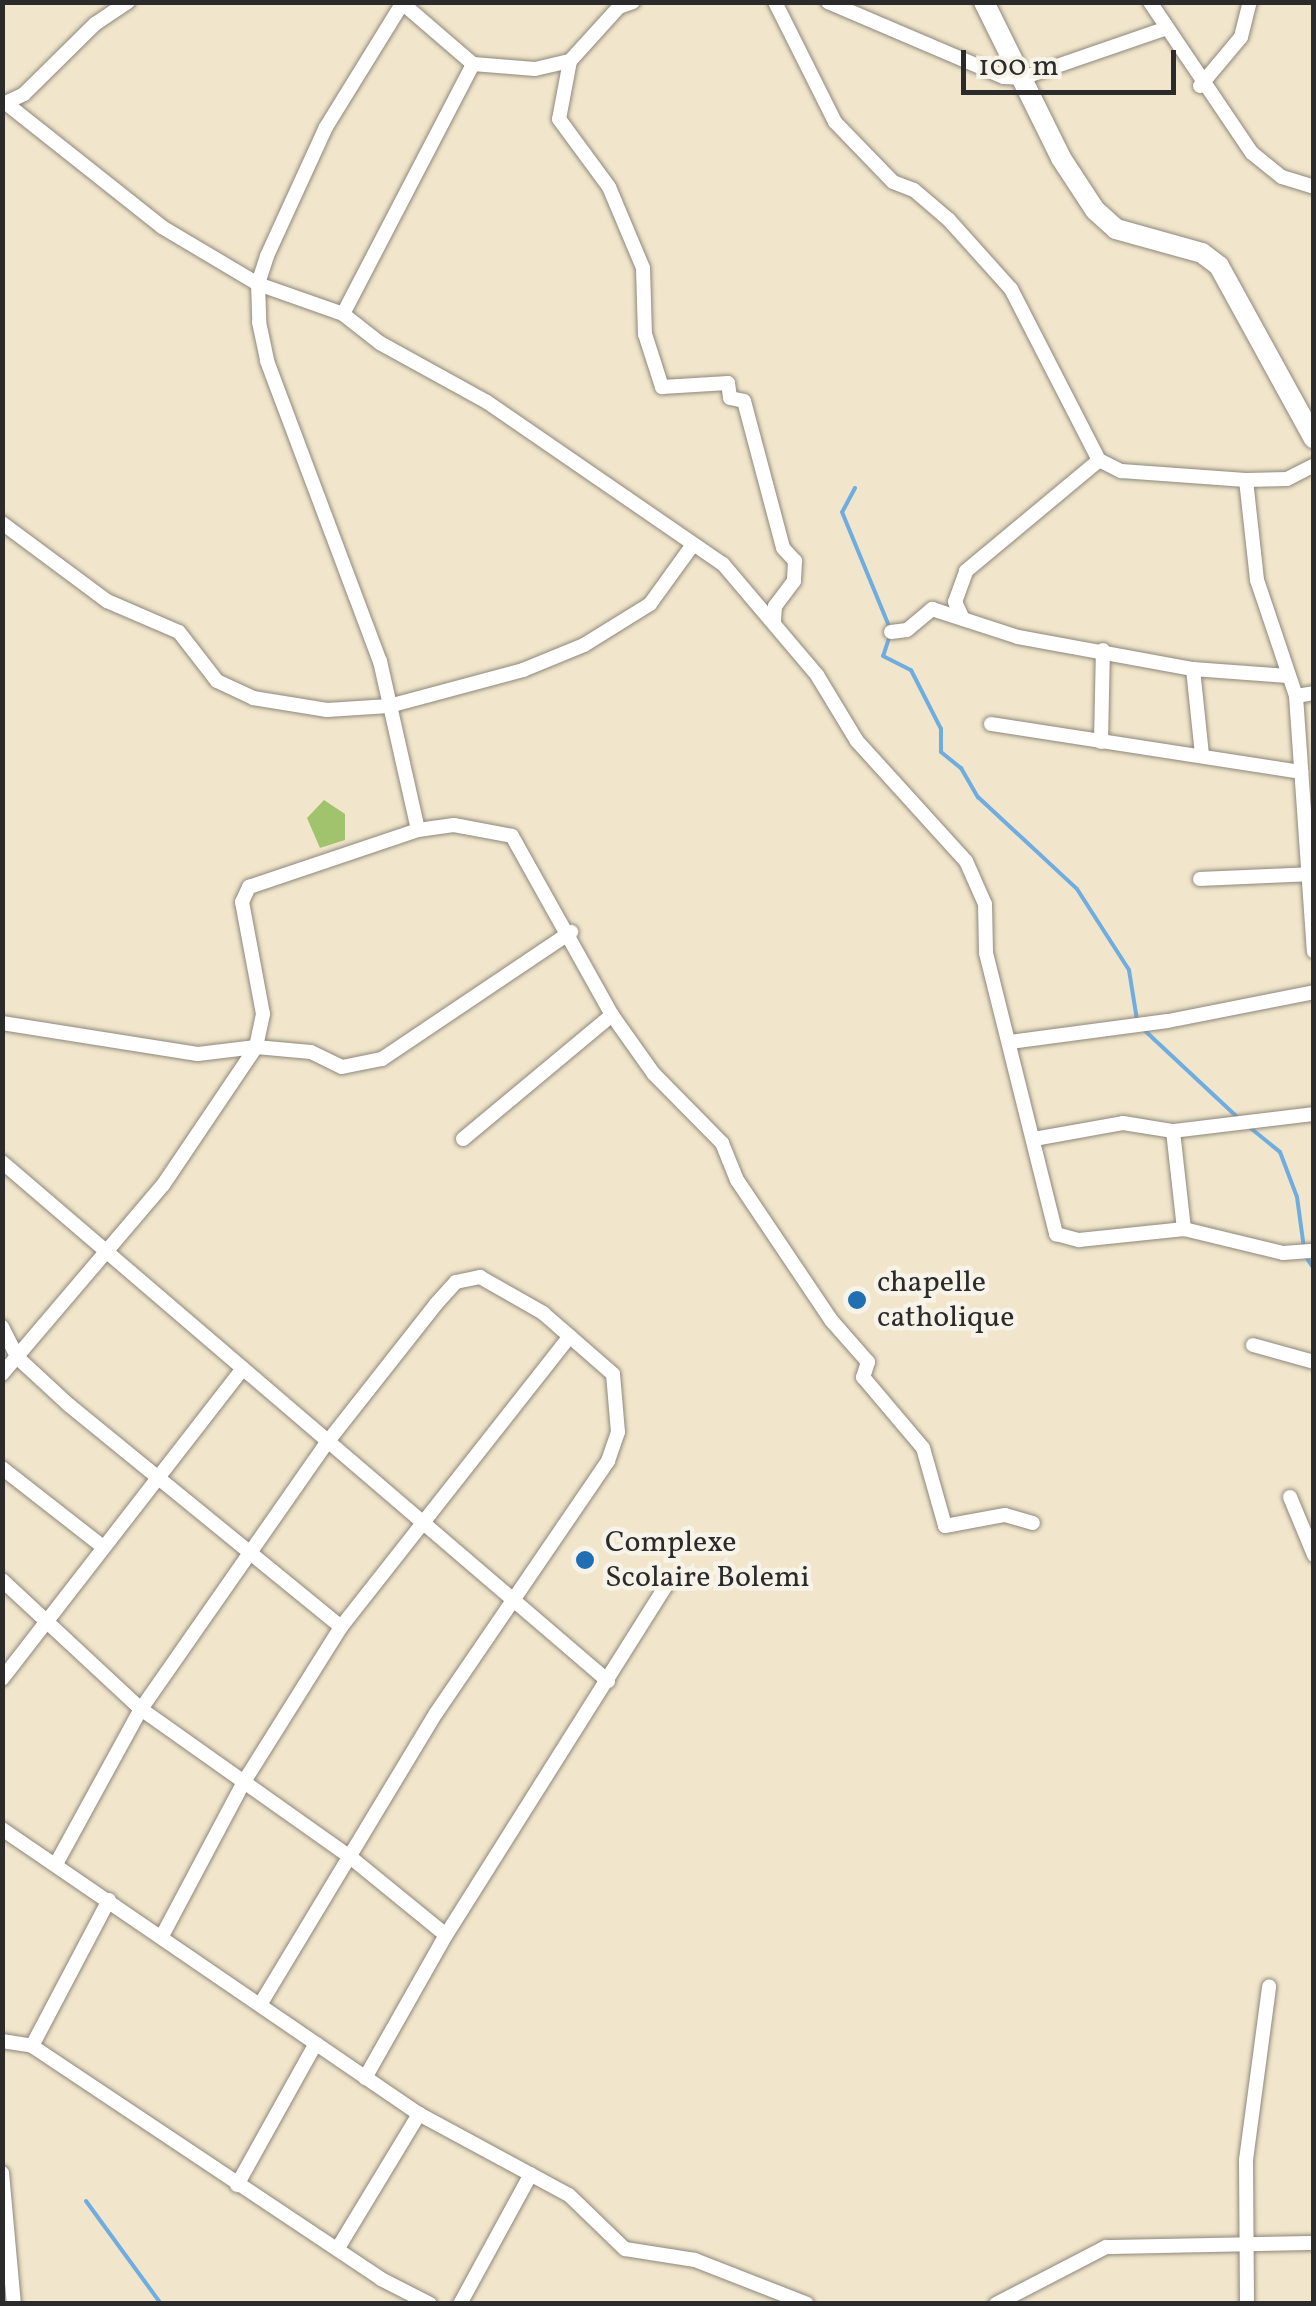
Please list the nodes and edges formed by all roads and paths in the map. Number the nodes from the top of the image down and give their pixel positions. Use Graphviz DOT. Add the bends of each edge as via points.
graph roads {
  1 [pos="128,2"];
  2 [pos="603,2"];
  3 [pos="774,2"];
  4 [pos="828,2"];
  5 [pos="984,2"];
  6 [pos="1150,2"];
  7 [pos="1250,2"];
  8 [pos="402,3"];
  9 [pos="626,5"];
  10 [pos="1167,28"];
  11 [pos="570,61"];
  12 [pos="473,64"];
  13 [pos="1022,78"];
  14 [pos="1200,86"];
  15 [pos="5,104"];
  16 [pos="1314,187"];
  17 [pos="258,284"];
  18 [pos="343,314"];
  19 [pos="1314,439"];
  20 [pos="1099,460"];
  21 [pos="1314,465"];
  22 [pos="1246,480"];
  23 [pos="2,522"];
  24 [pos="692,546"];
  25 [pos="963,619"];
  26 [pos="774,622"];
  27 [pos="891,632"];
  28 [pos="1102,650"];
  29 [pos="1193,669"];
  30 [pos="1288,676"];
  31 [pos="1314,693"];
  32 [pos="1296,696"];
  33 [pos="389,706"];
  34 [pos="991,724"];
  35 [pos="1101,742"];
  36 [pos="1202,755"];
  37 [pos="1302,772"];
  38 [pos="418,830"];
  39 [pos="1310,874"];
  40 [pos="1200,879"];
  41 [pos="570,932"];
  42 [pos="1314,951"];
  43 [pos="1314,992"];
  44 [pos="612,1015"];
  45 [pos="2,1023"];
  46 [pos="1010,1042"];
  47 [pos="256,1047"];
  48 [pos="1314,1114"];
  49 [pos="1173,1132"];
  50 [pos="462,1139"];
  51 [pos="1034,1139"];
  52 [pos="2,1162"];
  53 [pos="1184,1229"];
  54 [pos="111,1249"];
  55 [pos="1314,1251"];
  56 [pos="2,1327"];
  57 [pos="570,1336"];
  58 [pos="1254,1345"];
  59 [pos="18,1358"];
  60 [pos="1314,1362"];
  61 [pos="243,1368"];
  62 [pos="2,1374"];
  63 [pos="329,1440"];
  64 [pos="2,1468"];
  65 [pos="158,1478"];
  66 [pos="1290,1497"];
  67 [pos="423,1518"];
  68 [pos="1033,1523"];
  69 [pos="104,1547"];
  70 [pos="248,1555"];
  71 [pos="1314,1556"];
  72 [pos="2,1580"];
  73 [pos="668,1583"];
  74 [pos="513,1594"];
  75 [pos="49,1622"];
  76 [pos="341,1627"];
  77 [pos="2,1680"];
  78 [pos="608,1681"];
  79 [pos="141,1709"];
  80 [pos="245,1780"];
  81 [pos="2,1829"];
  82 [pos="349,1856"];
  83 [pos="56,1864"];
  84 [pos="109,1900"];
  85 [pos="446,1935"];
  86 [pos="162,1936"];
  87 [pos="1270,1988"];
  88 [pos="262,2002"];
  89 [pos="2,2041"];
  90 [pos="316,2043"];
  91 [pos="32,2046"];
  92 [pos="365,2078"];
  93 [pos="419,2114"];
  94 [pos="2,2172"];
  95 [pos="532,2174"];
  96 [pos="237,2185"];
  97 [pos="1314,2243"];
  98 [pos="1250,2244"];
  99 [pos="338,2248"];
  100 [pos="14,2304"];
  101 [pos="430,2304"];
  102 [pos="460,2304"];
  103 [pos="807,2304"];
  104 [pos="996,2304"];
  105 [pos="1247,2304"];
  1 -- 15 [label="street"];
  2 -- 9 [label="street"];
  3 -- 20 [label="street" via="835,122 893,182 914,190 949,220 1010,289"];
  4 -- 13 [label="street" via="1004,77"];
  5 -- 13 [label="street"];
  6 -- 10 [label="street"];
  7 -- 14 [label="street" via="1241,37"];
  8 -- 12 [label="street"];
  8 -- 17 [label="street" via="326,126"];
  9 -- 11 [label="street"];
  10 -- 13 [label="street"];
  10 -- 14 [label="street"];
  11 -- 12 [label="street" via="534,70"];
  11 -- 26 [label="street" via="559,119 609,187 643,268 645,334 662,387 728,384 730,398 744,401 784,548 794,561 794,582 776,606"];
  12 -- 18 [label="street"];
  13 -- 19 [label="street" via="1095,210 1116,230 1202,253 1233,283"];
  14 -- 16 [label="street" via="1265,166"];
  15 -- 17 [label="street" via="162,227"];
  17 -- 18 [label="street"];
  17 -- 33 [label="street" via="267,361 363,609"];
  18 -- 24 [label="street" via="380,343 487,402"];
  20 -- 22 [label="street" via="1121,471"];
  20 -- 25 [label="street" via="966,572 955,602"];
  21 -- 22 [label="street" via="1288,479"];
  22 -- 30 [label="street" via="1257,580"];
  23 -- 33 [label="street" via="107,601 178,632 217,681 253,698 327,710"];
  24 -- 26 [label="street" via="723,564"];
  24 -- 33 [label="street" via="650,604 584,645 523,670"];
  25 -- 27 [label="street" via="932,610 906,630"];
  25 -- 28 [label="street" via="1018,637"];
  26 -- 46 [label="street" via="817,674 857,741 966,861 985,904 986,953"];
  28 -- 29 [label="street"];
  28 -- 35 [label="street"];
  29 -- 30 [label="street"];
  29 -- 36 [label="street"];
  30 -- 32 [label="street"];
  31 -- 32 [label="street"];
  32 -- 37 [label="street"];
  33 -- 38 [label="street"];
  34 -- 35 [label="street"];
  35 -- 36 [label="street"];
  36 -- 37 [label="street"];
  37 -- 39 [label="street"];
  38 -- 41 [label="street" via="454,825 512,836"];
  38 -- 47 [label="street" via="244,893 264,1014"];
  39 -- 40 [label="street"];
  39 -- 42 [label="street"];
  41 -- 44 [label="street"];
  41 -- 47 [label="street" via="382,1058 342,1067 312,1052"];
  43 -- 46 [label="street"];
  44 -- 50 [label="street"];
  44 -- 68 [label="street" via="654,1074 722,1143 737,1180 868,1362 863,1377 923,1448 945,1526 1005,1516"];
  45 -- 47 [label="street" via="198,1054"];
  46 -- 51 [label="street"];
  47 -- 54 [label="street"];
  48 -- 49 [label="street"];
  49 -- 51 [label="street" via="1124,1122"];
  49 -- 53 [label="street"];
  51 -- 53 [label="street" via="1062,1238"];
  52 -- 54 [label="street"];
  53 -- 55 [label="street" via="1283,1253"];
  54 -- 59 [label="street"];
  54 -- 61 [label="street"];
  56 -- 59 [label="street"];
  57 -- 63 [label="street" via="480,1277 456,1282"];
  57 -- 67 [label="street"];
  57 -- 74 [label="street" via="612,1374 618,1432 598,1478"];
  58 -- 60 [label="street"];
  59 -- 62 [label="street"];
  59 -- 65 [label="street"];
  61 -- 63 [label="street"];
  61 -- 65 [label="street"];
  63 -- 67 [label="street"];
  63 -- 70 [label="street"];
  64 -- 69 [label="street"];
  65 -- 69 [label="street"];
  65 -- 70 [label="street"];
  66 -- 71 [label="street"];
  67 -- 74 [label="street"];
  67 -- 76 [label="street"];
  69 -- 75 [label="street"];
  70 -- 76 [label="street"];
  70 -- 79 [label="street"];
  72 -- 75 [label="street"];
  73 -- 78 [label="street"];
  74 -- 78 [label="street"];
  74 -- 82 [label="street"];
  75 -- 77 [label="street"];
  75 -- 79 [label="street"];
  76 -- 80 [label="street"];
  78 -- 85 [label="street"];
  79 -- 80 [label="street"];
  79 -- 83 [label="street"];
  80 -- 82 [label="street"];
  80 -- 86 [label="street"];
  81 -- 83 [label="street"];
  82 -- 85 [label="street"];
  82 -- 88 [label="street"];
  83 -- 84 [label="street"];
  84 -- 86 [label="street"];
  84 -- 91 [label="street"];
  85 -- 92 [label="street"];
  86 -- 88 [label="street"];
  87 -- 98 [label="street" via="1246,2160"];
  88 -- 90 [label="street"];
  89 -- 91 [label="street"];
  90 -- 92 [label="street"];
  90 -- 96 [label="street"];
  91 -- 96 [label="street"];
  92 -- 93 [label="street"];
  93 -- 95 [label="street"];
  93 -- 99 [label="street"];
  94 -- 100 [label="street"];
  95 -- 102 [label="street"];
  95 -- 103 [label="street" via="569,2195 625,2249 696,2260"];
  96 -- 99 [label="street"];
  97 -- 98 [label="street"];
  98 -- 104 [label="street" via="1106,2246"];
  98 -- 105 [label="street"];
  99 -- 101 [label="street"];
}
